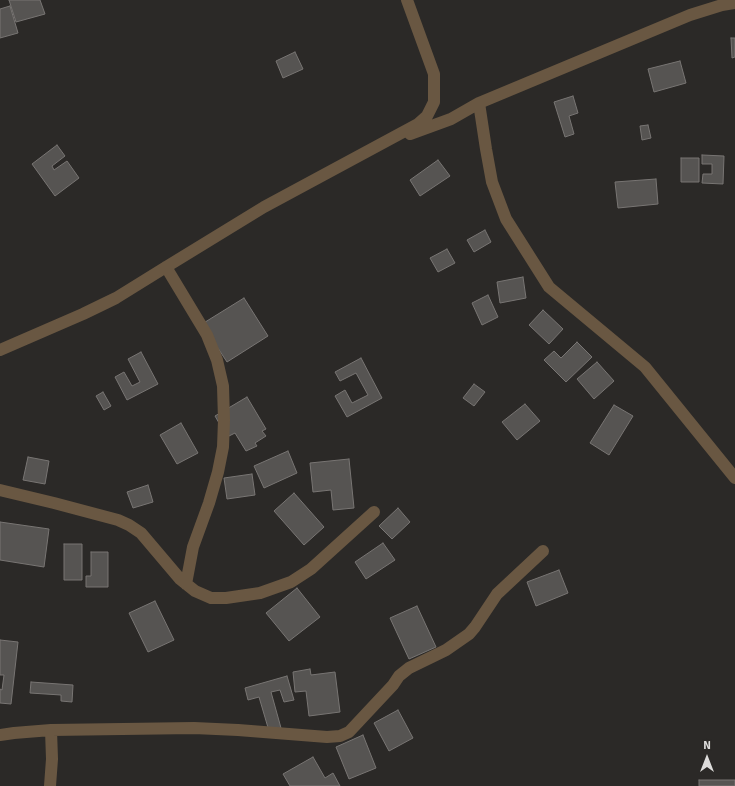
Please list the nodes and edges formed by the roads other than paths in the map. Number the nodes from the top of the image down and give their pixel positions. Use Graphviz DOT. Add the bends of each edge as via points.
graph roads {
  1 [pos="407,0"];
  2 [pos="735,3"];
  3 [pos="479,103"];
  4 [pos="385,142"];
  5 [pos="166,266"];
  6 [pos="0,350"];
  7 [pos="735,478"];
  8 [pos="0,490"];
  9 [pos="374,512"];
  10 [pos="544,551"];
  11 [pos="186,584"];
  12 [pos="51,730"];
  13 [pos="0,735"];
  14 [pos="50,786"];
  1 -- 4 [label="street" via="434,74 434,102 427,116 418,124"];
  2 -- 3 [label="street" via="690,15"];
  3 -- 4 [label="street" via="451,119"];
  3 -- 7 [label="street" via="492,182 503,212 549,287 645,367"];
  4 -- 5 [label="street" via="264,207"];
  5 -- 6 [label="street" via="116,298"];
  5 -- 11 [label="street" via="207,335 217,360 223,386 223,447 209,503 193,547"];
  8 -- 11 [label="street" via="129,525 141,533"];
  9 -- 11 [label="street" via="311,569 292,582 260,593 226,598 211,598"];
  10 -- 12 [label="street" via="497,594 469,634 446,650 409,668 349,732 340,736 194,728"];
  12 -- 13 [label="street"];
  12 -- 14 [label="street"];
}
